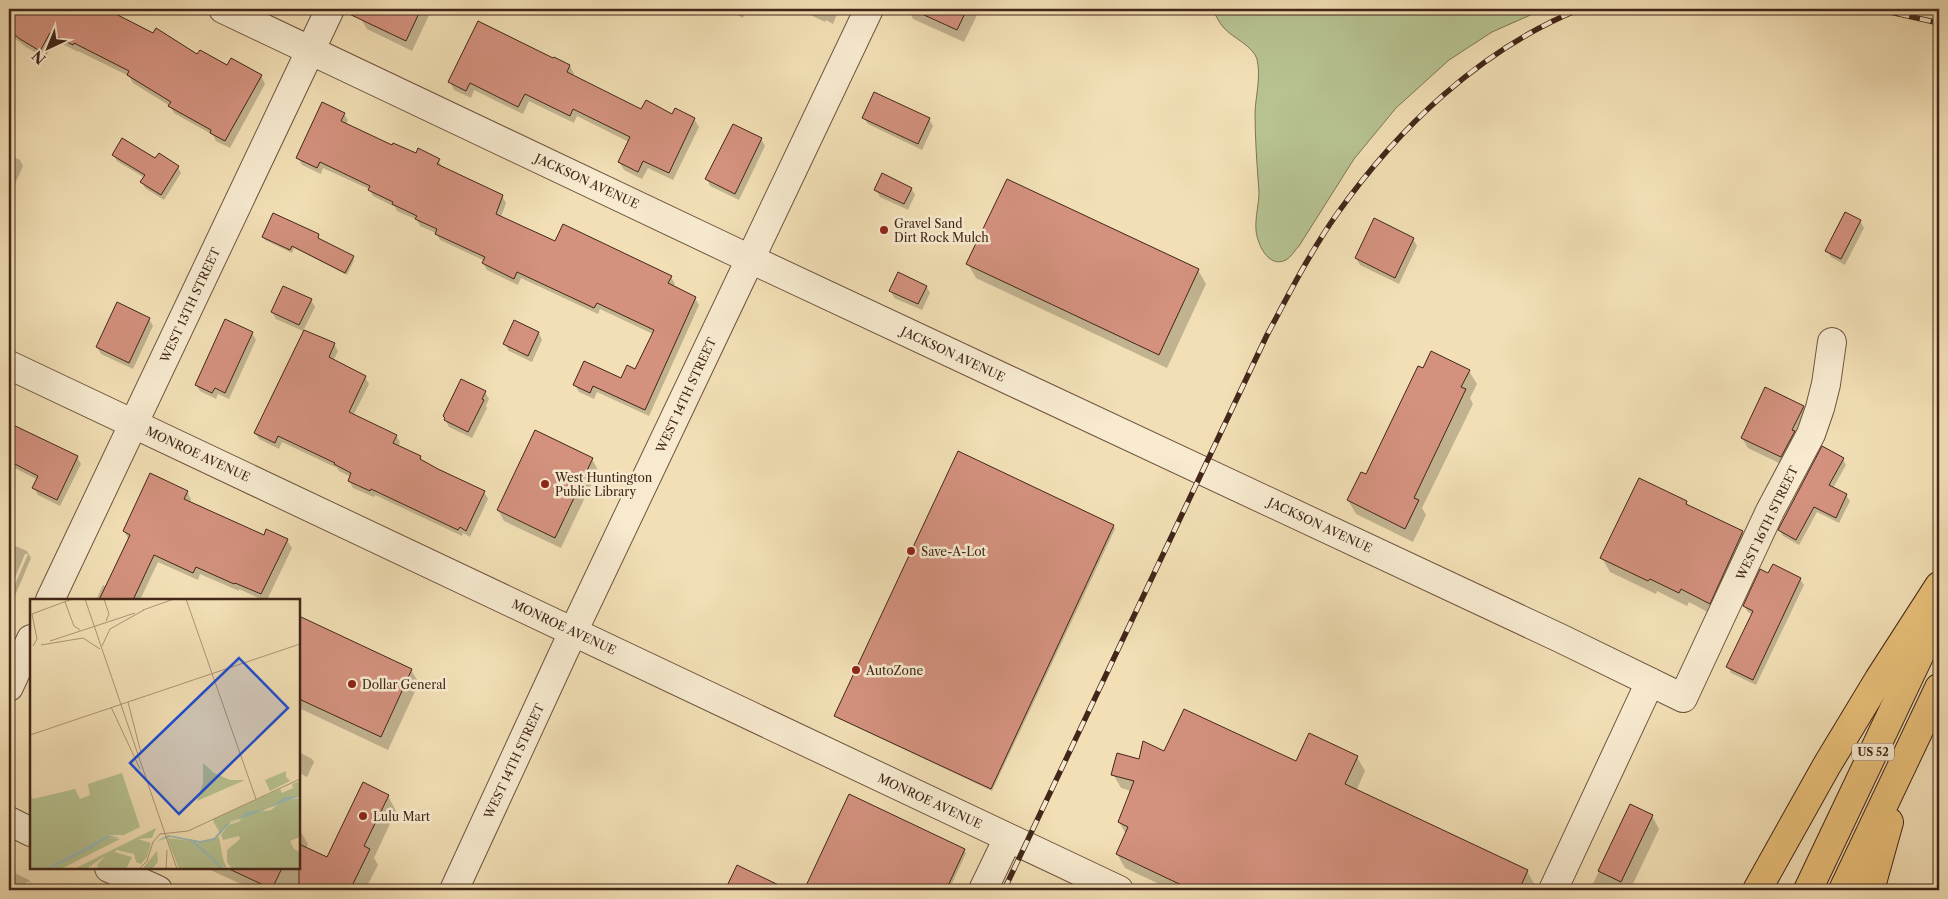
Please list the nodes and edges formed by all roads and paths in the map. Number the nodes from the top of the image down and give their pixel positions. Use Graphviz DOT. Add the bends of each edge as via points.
graph roads {
  1 [pos="223,9"];
  2 [pos="330,9"];
  3 [pos="869,9"];
  4 [pos="311,50"];
  5 [pos="750,259"];
  6 [pos="1832,342"];
  7 [pos="9,365"];
  8 [pos="134,424"];
  9 [pos="1939,586"];
  10 [pos="50,599"];
  11 [pos="1939,614"];
  12 [pos="574,632"];
  13 [pos="30,641"];
  14 [pos="1650,682"];
  15 [pos="9,687"];
  16 [pos="1939,688"];
  17 [pos="1683,698"];
  18 [pos="1908,754"];
  19 [pos="9,821"];
  20 [pos="30,832"];
  21 [pos="1008,838"];
  22 [pos="111,869"];
  23 [pos="158,890"];
  24 [pos="454,890"];
  25 [pos="983,890"];
  26 [pos="1119,890"];
  27 [pos="1553,890"];
  28 [pos="1757,890"];
  29 [pos="1808,890"];
  30 [pos="1843,890"];
  31 [pos="1870,890"];
  1 -- 4 [label="street, JACKSON AVENUE"];
  2 -- 4 [label="street, WEST 13TH STREET"];
  3 -- 5 [label="street, WEST 14TH STREET"];
  4 -- 5 [label="street, JACKSON AVENUE"];
  4 -- 8 [label="street, WEST 13TH STREET"];
  5 -- 12 [label="street, WEST 14TH STREET"];
  5 -- 14 [label="street, JACKSON AVENUE"];
  6 -- 17 [label="street, WEST 16TH STREET" via="1826,384 1810,434 1770,511"];
  7 -- 8 [label="street, MONROE AVENUE"];
  8 -- 10 [label="street, WEST 13TH STREET"];
  8 -- 12 [label="street, MONROE AVENUE"];
  9 -- 28 [label="highway" via="1856,718"];
  11 -- 29 [label="highway, US 52"];
  12 -- 21 [label="street, MONROE AVENUE"];
  12 -- 24 [label="street, WEST 14TH STREET"];
  13 -- 15 [label="street"];
  14 -- 17 [label="street, JACKSON AVENUE"];
  14 -- 27 [label="street"];
  16 -- 18 [label="highway, US 52"];
  18 -- 30 [label="highway, US 52"];
  18 -- 31 [label="highway"];
  19 -- 20 [label="street"];
  21 -- 25 [label="street"];
  21 -- 26 [label="street, MONROE AVENUE"];
  22 -- 23 [label="street"];
}
